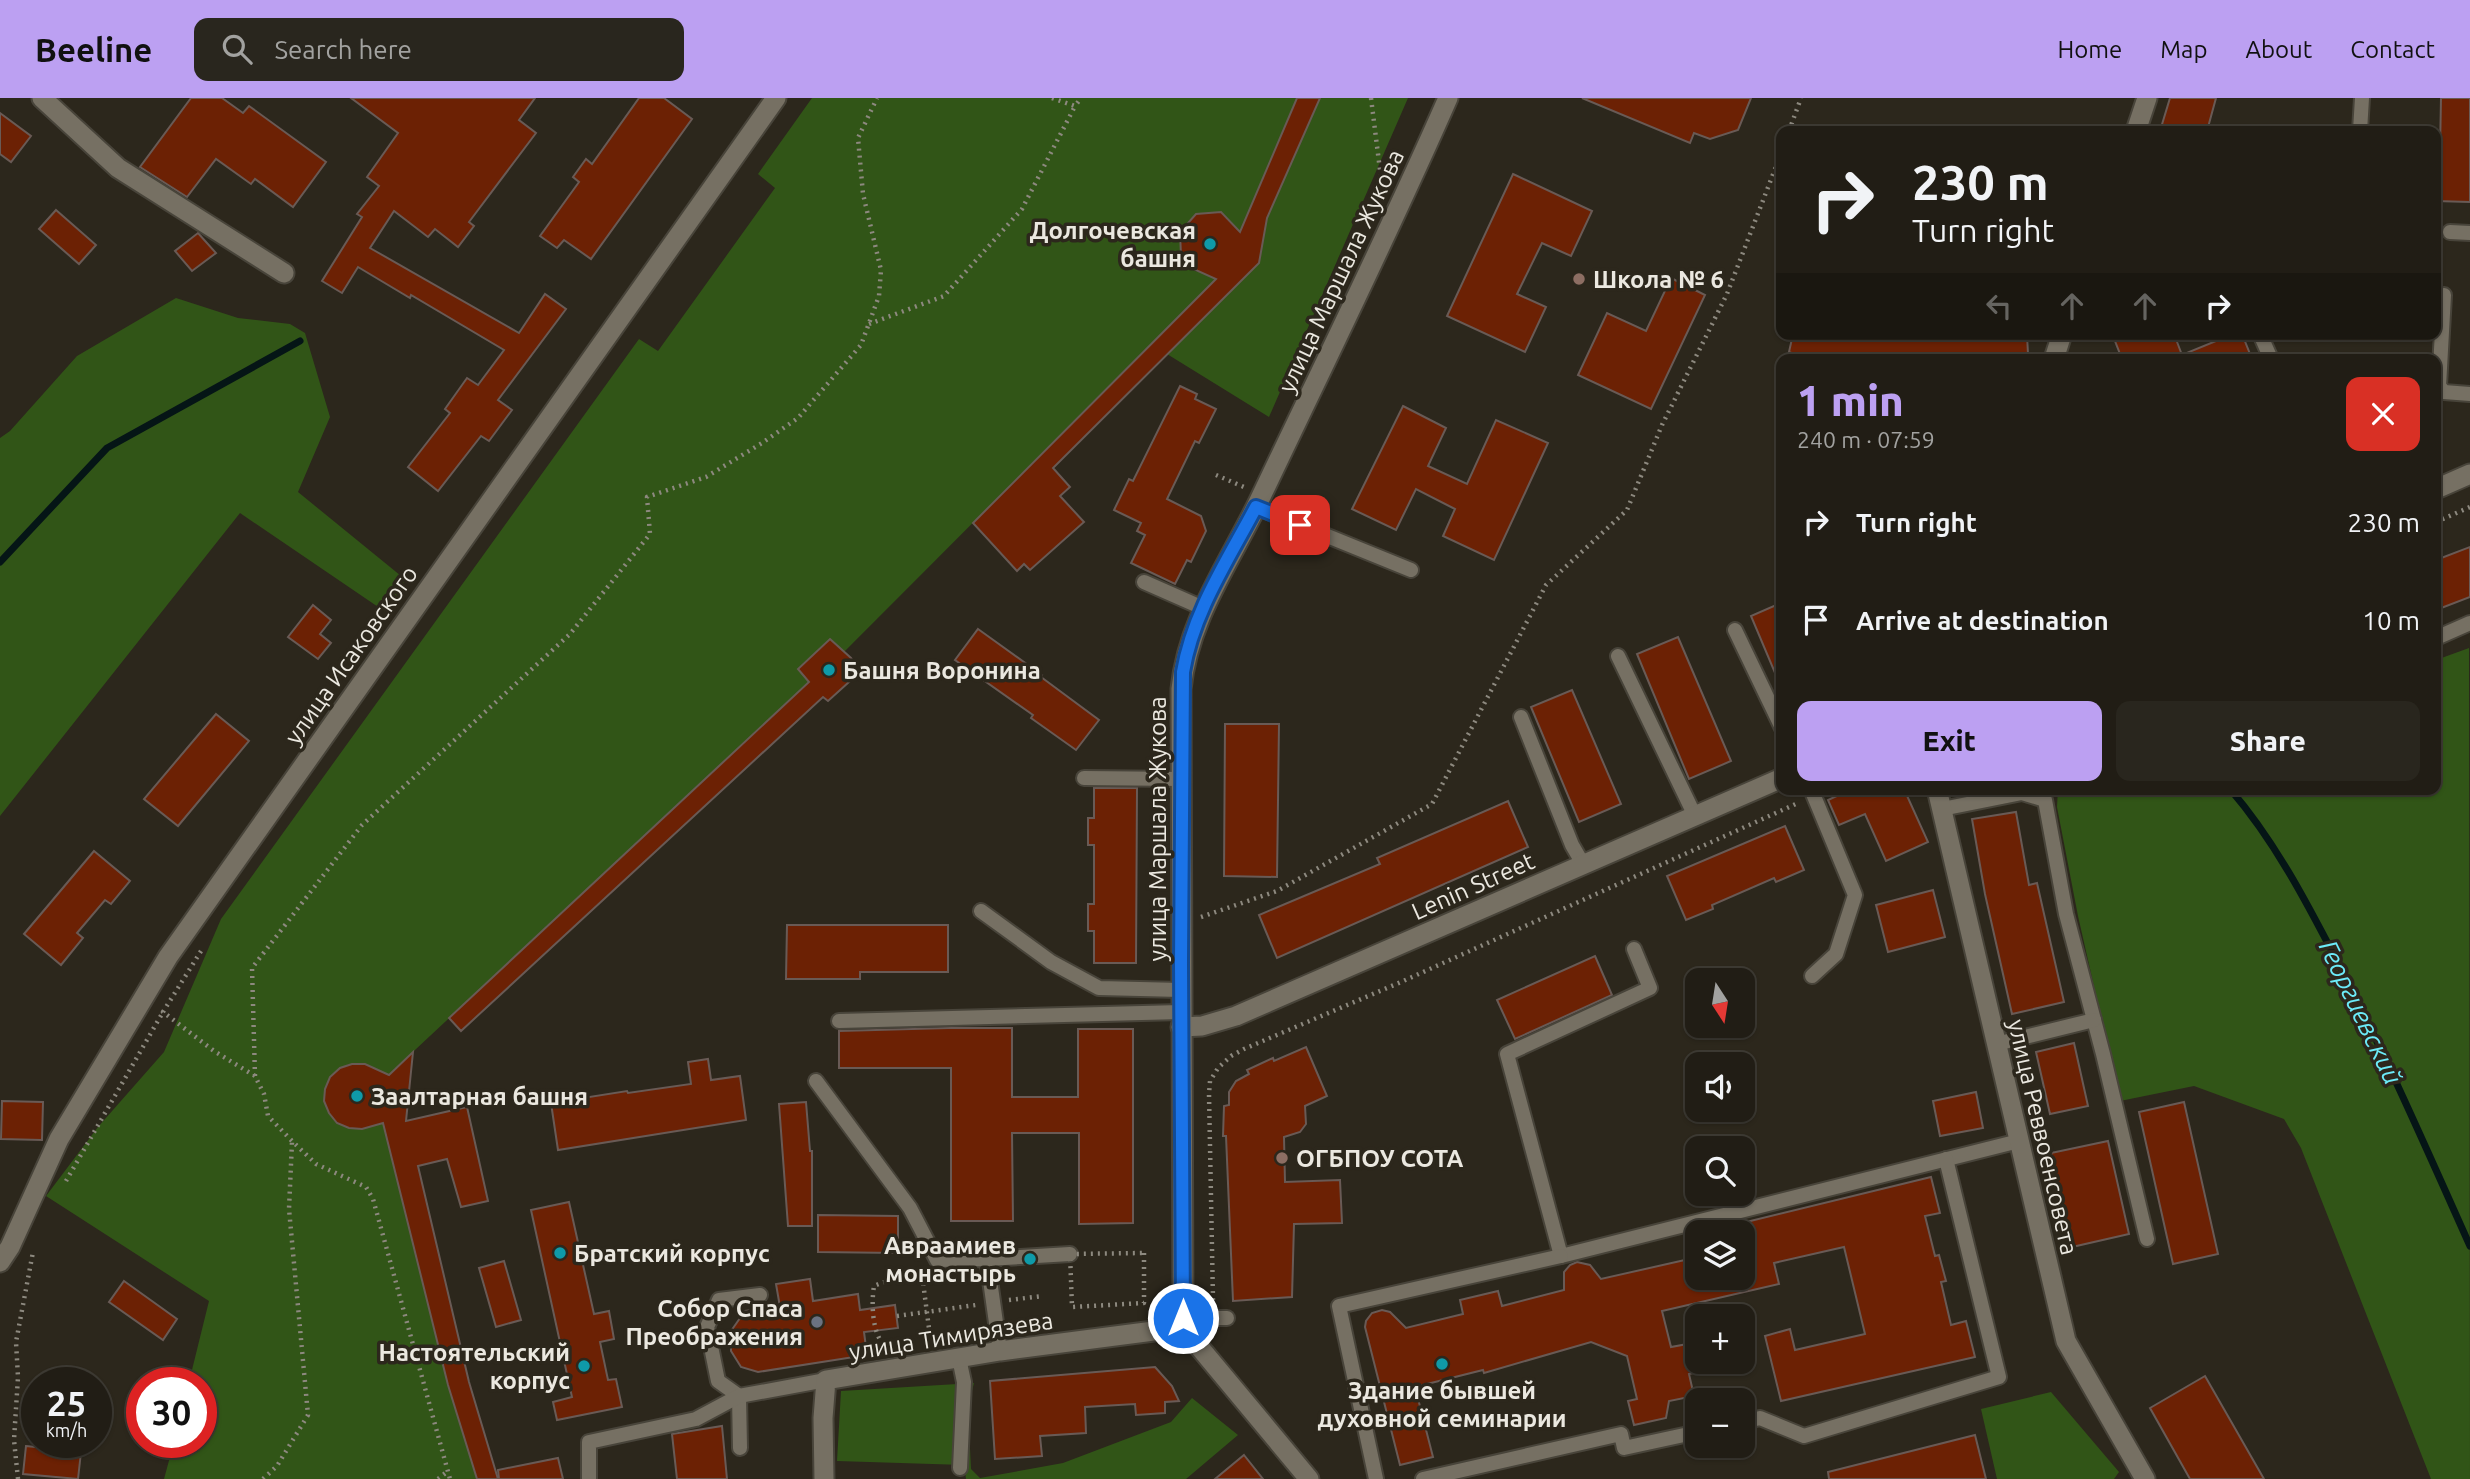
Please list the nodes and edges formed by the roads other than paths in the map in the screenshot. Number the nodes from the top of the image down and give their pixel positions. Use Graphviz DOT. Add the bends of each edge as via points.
graph roads {
  1 [pos="42,98"];
  2 [pos="776,98"];
  3 [pos="1448,98"];
  4 [pos="2147,98"];
  5 [pos="2362,98"];
  6 [pos="2138,126"];
  7 [pos="2360,126"];
  8 [pos="2449,232"];
  9 [pos="2470,233"];
  10 [pos="284,273"];
  11 [pos="2444,295"];
  12 [pos="2441,354"];
  13 [pos="2441,389"];
  14 [pos="2470,394"];
  15 [pos="2470,474"];
  16 [pos="2441,487"];
  17 [pos="1256,507"];
  18 [pos="1411,570"];
  19 [pos="1144,582"];
  20 [pos="1203,608"];
  21 [pos="2470,623"];
  22 [pos="1735,630"];
  23 [pos="2441,636"];
  24 [pos="1618,656"];
  25 [pos="1776,716"];
  26 [pos="1521,718"];
  27 [pos="1084,778"];
  28 [pos="1181,779"];
  29 [pos="1776,781"];
  30 [pos="1813,795"];
  31 [pos="1938,795"];
  32 [pos="2012,795"];
  33 [pos="2029,795"];
  34 [pos="1942,809"];
  35 [pos="1695,816"];
  36 [pos="1583,864"];
  37 [pos="981,911"];
  38 [pos="1634,948"];
  39 [pos="1812,976"];
  40 [pos="1181,990"];
  41 [pos="1181,1020"];
  42 [pos="2094,1020"];
  43 [pos="839,1021"];
  44 [pos="1997,1044"];
  45 [pos="816,1081"];
  46 [pos="2019,1141"];
  47 [pos="1946,1160"];
  48 [pos="2147,1239"];
  49 [pos="1070,1254"];
  50 [pos="1561,1256"];
  51 [pos="987,1259"];
  52 [pos="0,1262"];
  53 [pos="760,1295"];
  54 [pos="1220,1318"];
  55 [pos="1182,1321"];
  56 [pos="1000,1351"];
  57 [pos="959,1358"];
  58 [pos="826,1380"];
  59 [pos="739,1396"];
  60 [pos="1755,1419"];
  61 [pos="1685,1435"];
  62 [pos="740,1448"];
  63 [pos="960,1468"];
  64 [pos="589,1479"];
  65 [pos="824,1479"];
  66 [pos="1309,1479"];
  67 [pos="1376,1479"];
  68 [pos="1423,1479"];
  69 [pos="2145,1479"];
  1 -- 10 [label="street" via="118,169"];
  2 -- 52 [label="street, улица Исаковского" via="168,957 59,1139"];
  3 -- 17 [label="street, улица Маршала Жукова"];
  4 -- 6 [label="street"];
  5 -- 7 [label="lane"];
  8 -- 9 [label="lane"];
  11 -- 12 [label="lane"];
  13 -- 14 [label="lane" via="2444,393"];
  15 -- 16 [label="street"];
  17 -- 18 [label="lane"];
  17 -- 20 [label="street, улица Маршала Жукова"];
  19 -- 20 [label="lane"];
  20 -- 28 [label="street, улица Маршала Жукова" via="1183,672"];
  21 -- 23 [label="lane"];
  22 -- 25 [label="lane"];
  24 -- 35 [label="lane"];
  26 -- 36 [label="lane"];
  27 -- 28 [label="lane"];
  28 -- 40 [label="street, улица Маршала Жукова"];
  29 -- 35 [label="street, Lenin Street"];
  30 -- 39 [label="lane" via="1855,895 1836,954"];
  31 -- 34 [label="street, улица Реввоенсовета"];
  32 -- 34 [label="lane"];
  33 -- 42 [label="lane" via="2045,800 2066,914"];
  34 -- 44 [label="street, улица Реввоенсовета"];
  35 -- 36 [label="street, Lenin Street"];
  36 -- 41 [label="street, Lenin Street" via="1236,1016 1202,1026"];
  37 -- 40 [label="lane" via="1051,961 1099,988"];
  38 -- 50 [label="lane" via="1650,988 1507,1054"];
  40 -- 41 [label="street, улица Маршала Жукова"];
  41 -- 43 [label="lane"];
  41 -- 55 [label="street, улица Маршала Жукова"];
  42 -- 44 [label="lane"];
  42 -- 48 [label="lane"];
  44 -- 46 [label="street, улица Реввоенсовета"];
  45 -- 51 [label="lane" via="910,1208 937,1260"];
  46 -- 47 [label="lane"];
  46 -- 69 [label="street, улица Реввоенсовета" via="2066,1341"];
  47 -- 50 [label="lane"];
  47 -- 60 [label="lane" via="1998,1377 1804,1436"];
  49 -- 51 [label="lane"];
  50 -- 67 [label="lane" via="1339,1306"];
  51 -- 56 [label="lane"];
  53 -- 59 [label="lane" via="719,1300 707,1327 718,1381"];
  54 -- 55 [label="lane"];
  55 -- 56 [label="street, улица Тимирязева" via="1169,1329"];
  55 -- 66 [label="street"];
  56 -- 57 [label="street, улица Тимирязева"];
  57 -- 58 [label="street, улица Тимирязева"];
  57 -- 63 [label="lane" via="964,1382"];
  58 -- 59 [label="lane"];
  58 -- 65 [label="street, улица Тимирязева"];
  59 -- 62 [label="lane"];
  59 -- 64 [label="lane" via="696,1419 589,1442"];
  61 -- 68 [label="lane" via="1624,1448 1621,1434"];
}
